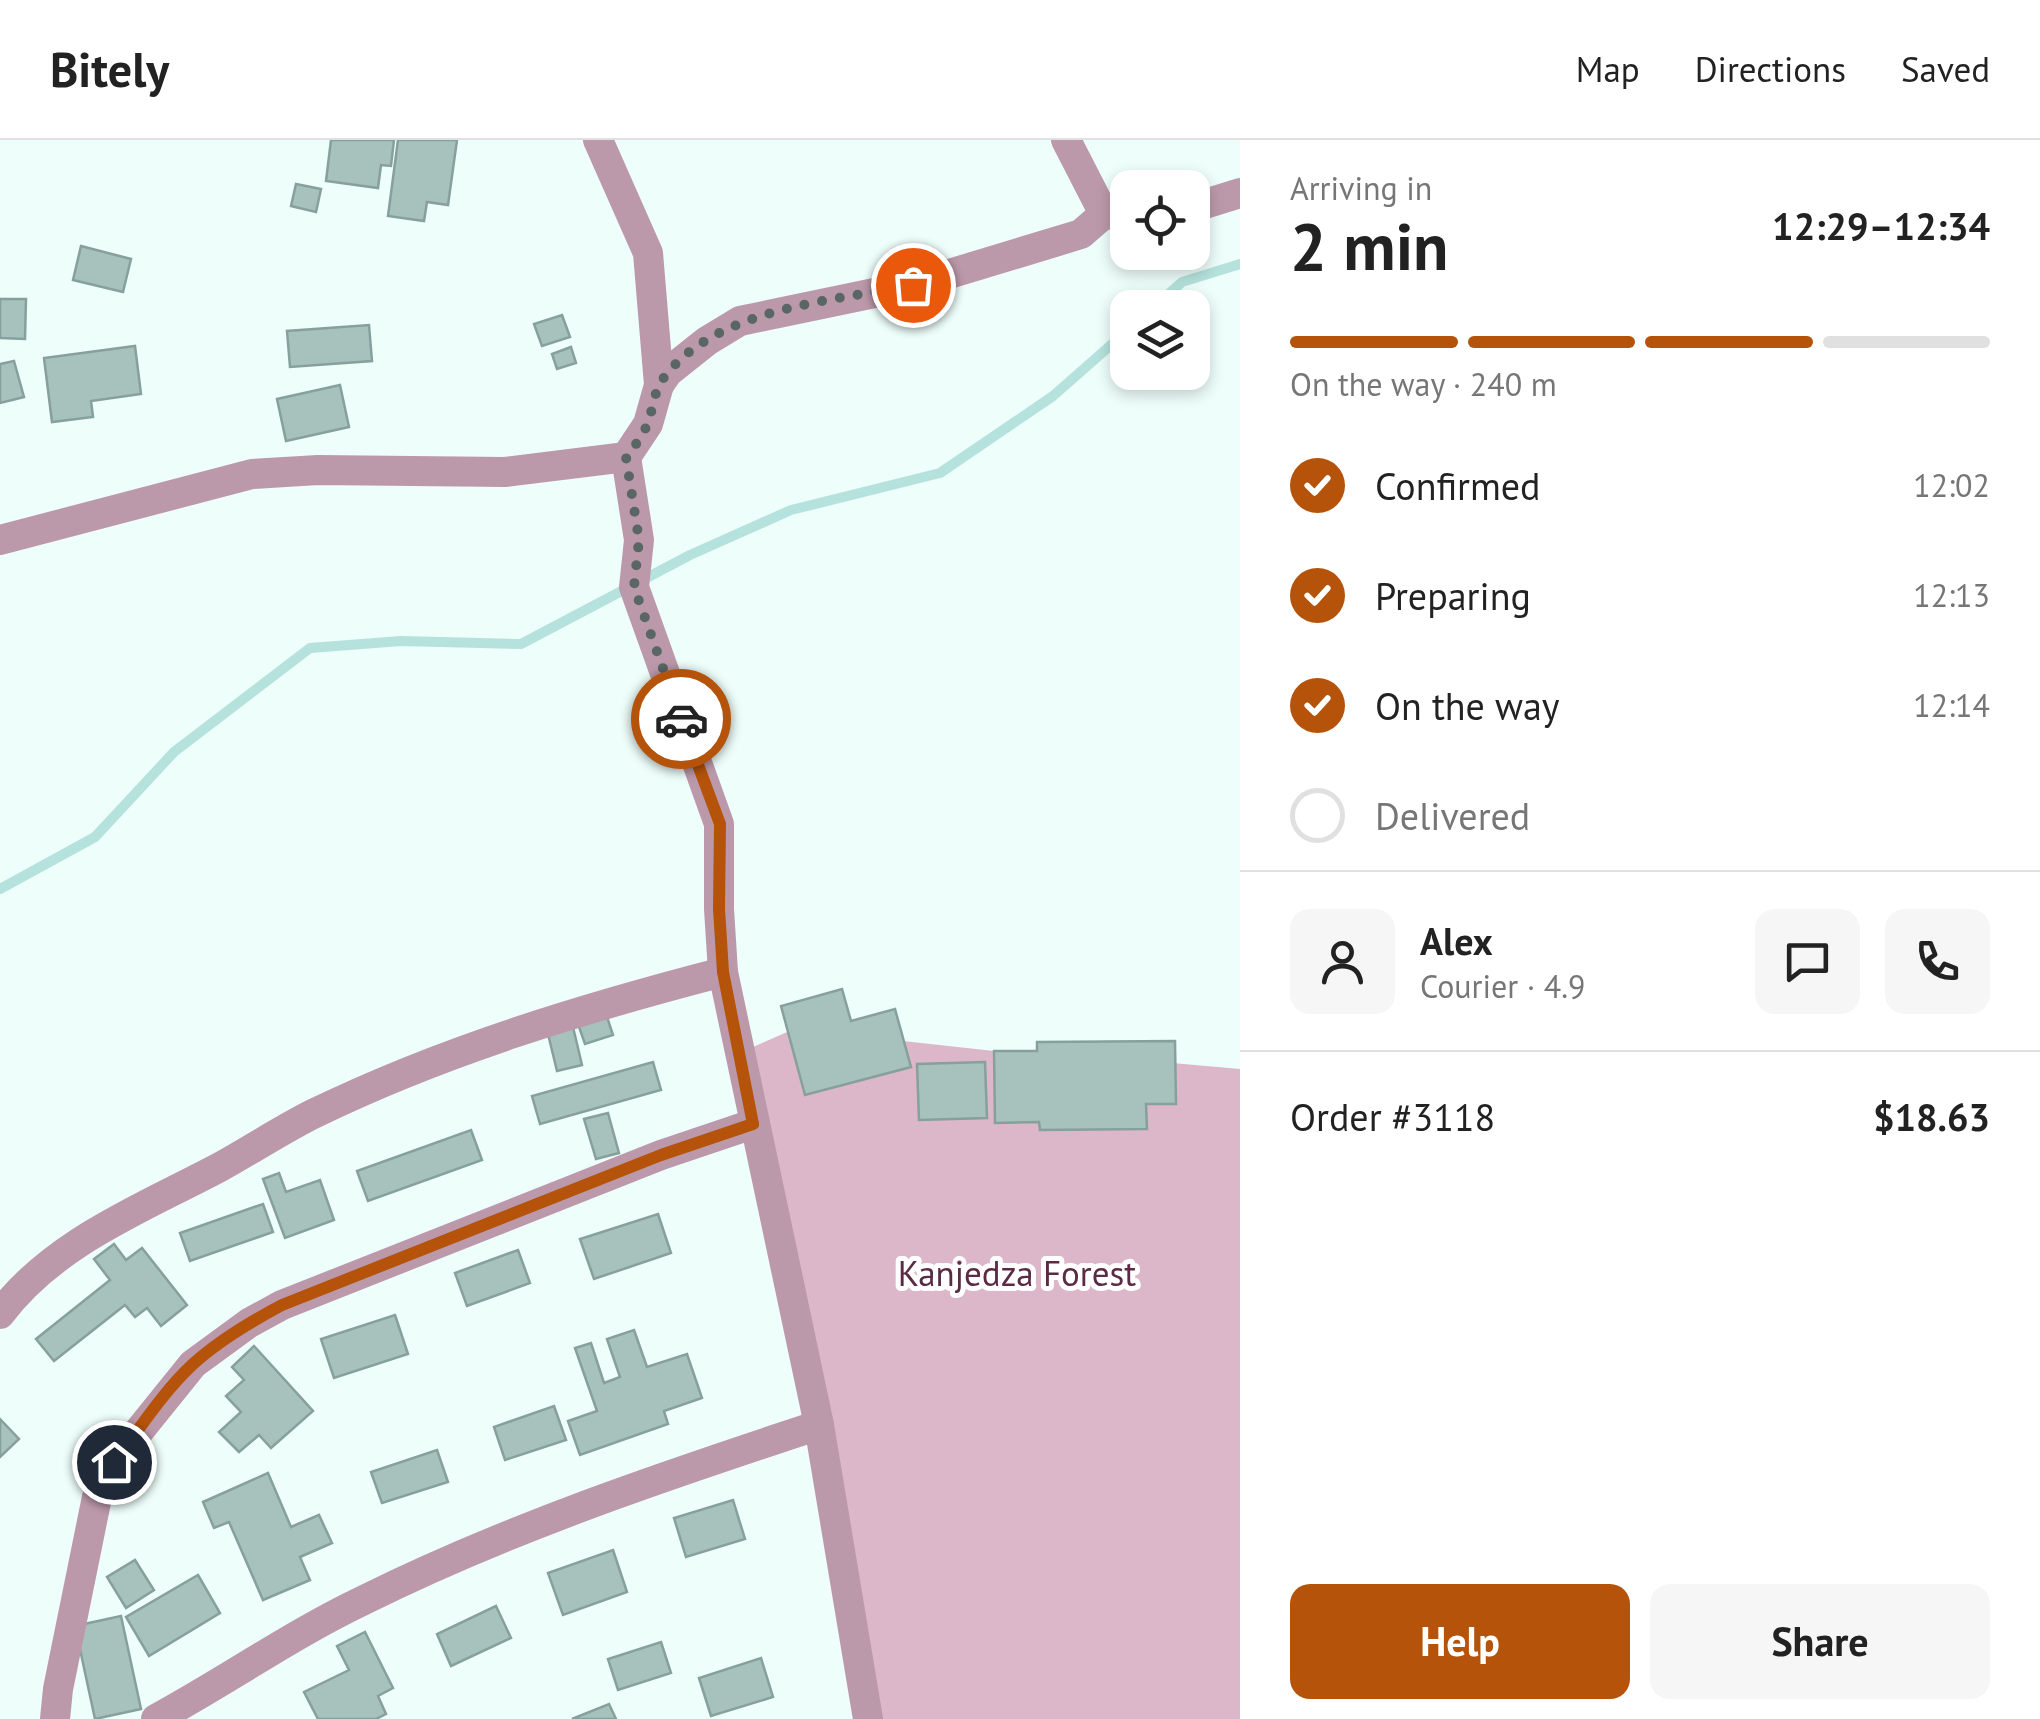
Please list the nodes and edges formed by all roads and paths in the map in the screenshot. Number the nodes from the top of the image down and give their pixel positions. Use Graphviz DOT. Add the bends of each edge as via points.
graph roads {
  1 [pos="598,140"];
  2 [pos="1066,140"];
  3 [pos="1240,193"];
  4 [pos="1210,202"];
  5 [pos="1110,207"];
  6 [pos="1110,219"];
  7 [pos="659,384"];
  8 [pos="626,457"];
  9 [pos="0,540"];
  10 [pos="723,972"];
  11 [pos="753,1124"];
  12 [pos="0,1314"];
  13 [pos="819,1426"];
  14 [pos="55,1719"];
  15 [pos="156,1719"];
  16 [pos="868,1719"];
  1 -- 7 [label="street" via="648,253"];
  2 -- 5 [label="street"];
  3 -- 4 [label="street"];
  6 -- 7 [label="street" via="913,285 740,321 707,340"];
  7 -- 8 [label="street" via="646,428"];
  8 -- 9 [label="street" via="505,472 252,474"];
  8 -- 10 [label="street" via="639,540 634,587 720,824"];
  10 -- 11 [label="street"];
  10 -- 12 [label="street" via="474,1049 312,1114 83,1240 28,1282"];
  11 -- 13 [label="street"];
  11 -- 14 [label="street" via="282,1305 193,1364 114,1462 97,1497"];
  13 -- 15 [label="street" via="508,1536 360,1602"];
  13 -- 16 [label="street"];
}
